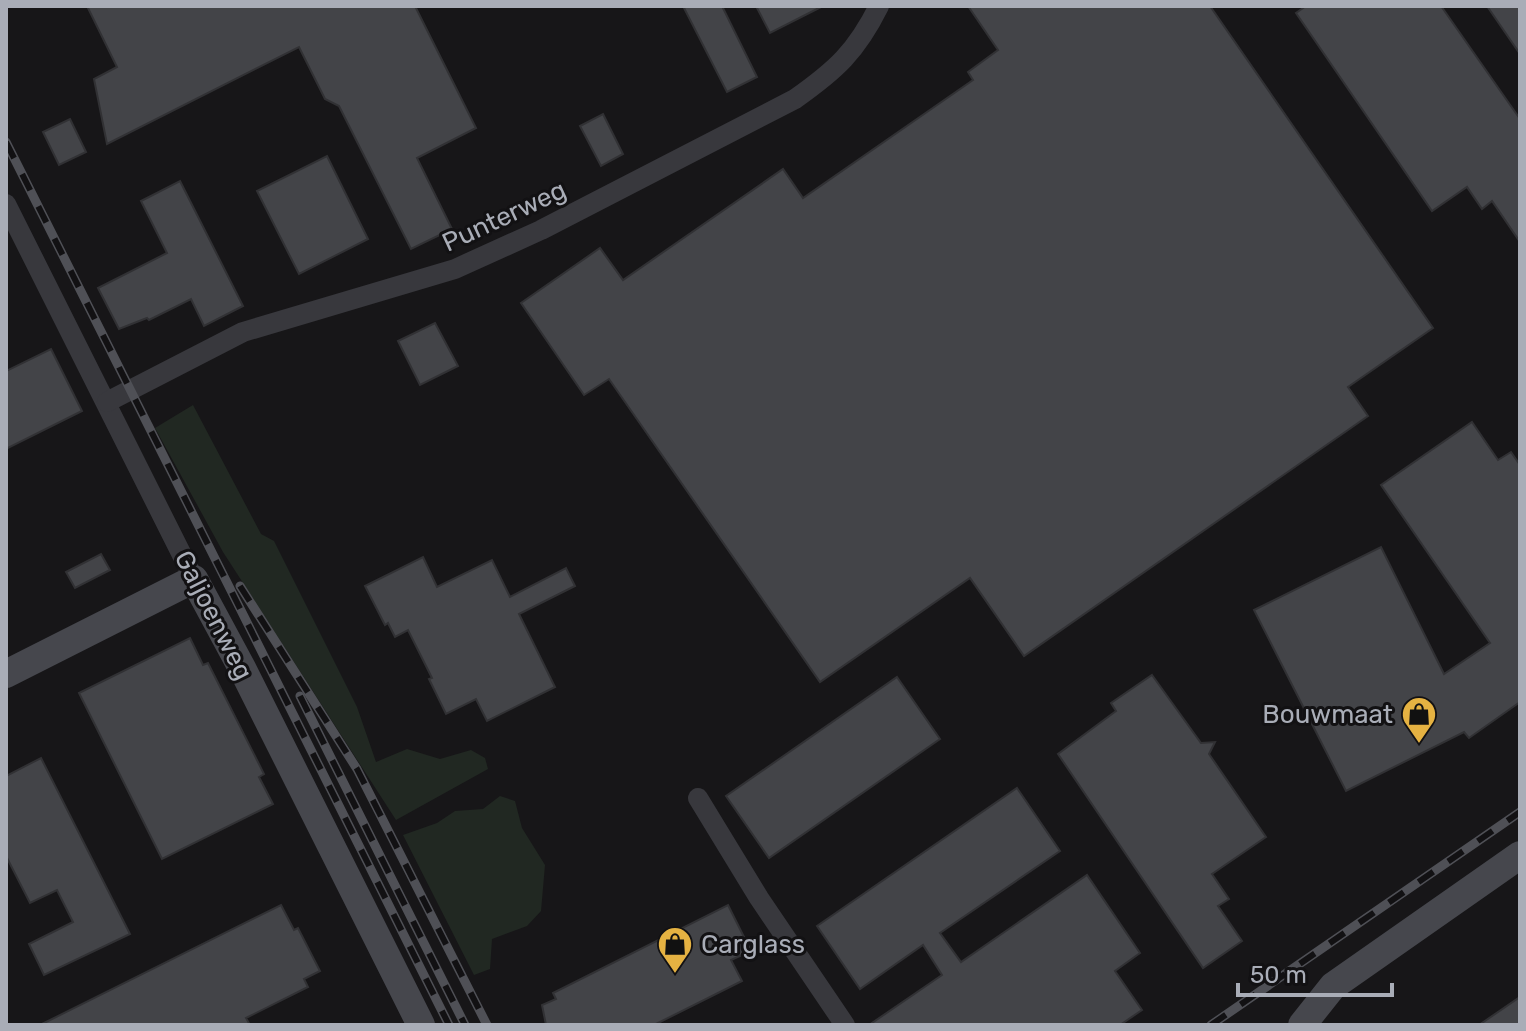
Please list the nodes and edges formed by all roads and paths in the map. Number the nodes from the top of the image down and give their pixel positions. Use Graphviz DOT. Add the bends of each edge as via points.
graph roads {
  1 [pos="879,6"];
  2 [pos="6,204"];
  3 [pos="107,402"];
  4 [pos="194,579"];
  5 [pos="6,674"];
  6 [pos="698,798"];
  7 [pos="1520,855"];
  8 [pos="421,1025"];
  9 [pos="845,1025"];
  10 [pos="1302,1025"];
  1 -- 3 [label="street, Punterweg" via="857,47 795,99 555,223 455,269 243,332"];
  2 -- 3 [label="street, Galjoenweg"];
  3 -- 4 [label="street, Galjoenweg"];
  4 -- 5 [label="street"];
  4 -- 8 [label="street, Galjoenweg"];
  6 -- 9 [label="street"];
  7 -- 10 [label="street" via="1333,986"];
}
